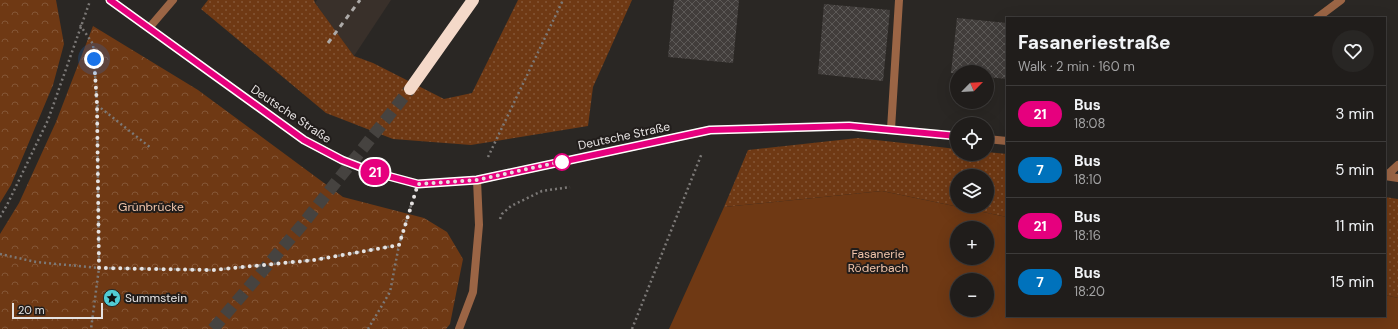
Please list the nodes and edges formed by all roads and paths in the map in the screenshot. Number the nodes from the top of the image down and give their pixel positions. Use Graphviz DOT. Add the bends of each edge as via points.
graph roads {
  1 [pos="90,0"];
  2 [pos="110,0"];
  3 [pos="173,0"];
  4 [pos="473,0"];
  5 [pos="563,0"];
  6 [pos="899,0"];
  7 [pos="1341,0"];
  8 [pos="1318,17"];
  9 [pos="80,25"];
  10 [pos="149,28"];
  11 [pos="410,89"];
  12 [pos="97,104"];
  13 [pos="891,129"];
  14 [pos="710,130"];
  15 [pos="950,135"];
  16 [pos="994,140"];
  17 [pos="1006,141"];
  18 [pos="151,148"];
  19 [pos="1398,165"];
  20 [pos="1386,175"];
  21 [pos="1386,176"];
  22 [pos="1398,178"];
  23 [pos="477,180"];
  24 [pos="418,184"];
  25 [pos="570,187"];
  26 [pos="0,216"];
  27 [pos="478,236"];
  28 [pos="399,245"];
  29 [pos="0,254"];
  30 [pos="99,268"];
  31 [pos="91,329"];
  32 [pos="368,329"];
  33 [pos="459,329"];
  34 [pos="632,329"];
  1 -- 9 [label="path"];
  2 -- 10 [label="street, Deutsche Straße"];
  3 -- 10 [label="street"];
  4 -- 11 [label="highway"];
  5 -- 23 [label="path"];
  6 -- 13 [label="street"];
  7 -- 8 [label="street"];
  9 -- 12 [label="path" via="93,44"];
  9 -- 26 [label="path" via="48,120"];
  10 -- 24 [label="street, Deutsche Straße" via="304,140 342,160 373,172"];
  12 -- 18 [label="path"];
  12 -- 30 [label="path"];
  13 -- 14 [label="street, Deutsche Straße" via="849,126"];
  13 -- 15 [label="street, Deutsche Straße"];
  14 -- 23 [label="street, Deutsche Straße"];
  14 -- 34 [label="path"];
  16 -- 17 [label="street"];
  19 -- 20 [label="street"];
  21 -- 22 [label="street"];
  23 -- 24 [label="street, Deutsche Straße"];
  23 -- 27 [label="street"];
  24 -- 28 [label="path"];
  25 -- 27 [label="path" via="542,191 511,206 502,214 495,237"];
  27 -- 33 [label="street" via="474,292"];
  28 -- 30 [label="path" via="314,260 213,270"];
  28 -- 32 [label="path" via="390,292"];
  29 -- 30 [label="path" via="36,262"];
  30 -- 31 [label="path"];
}
